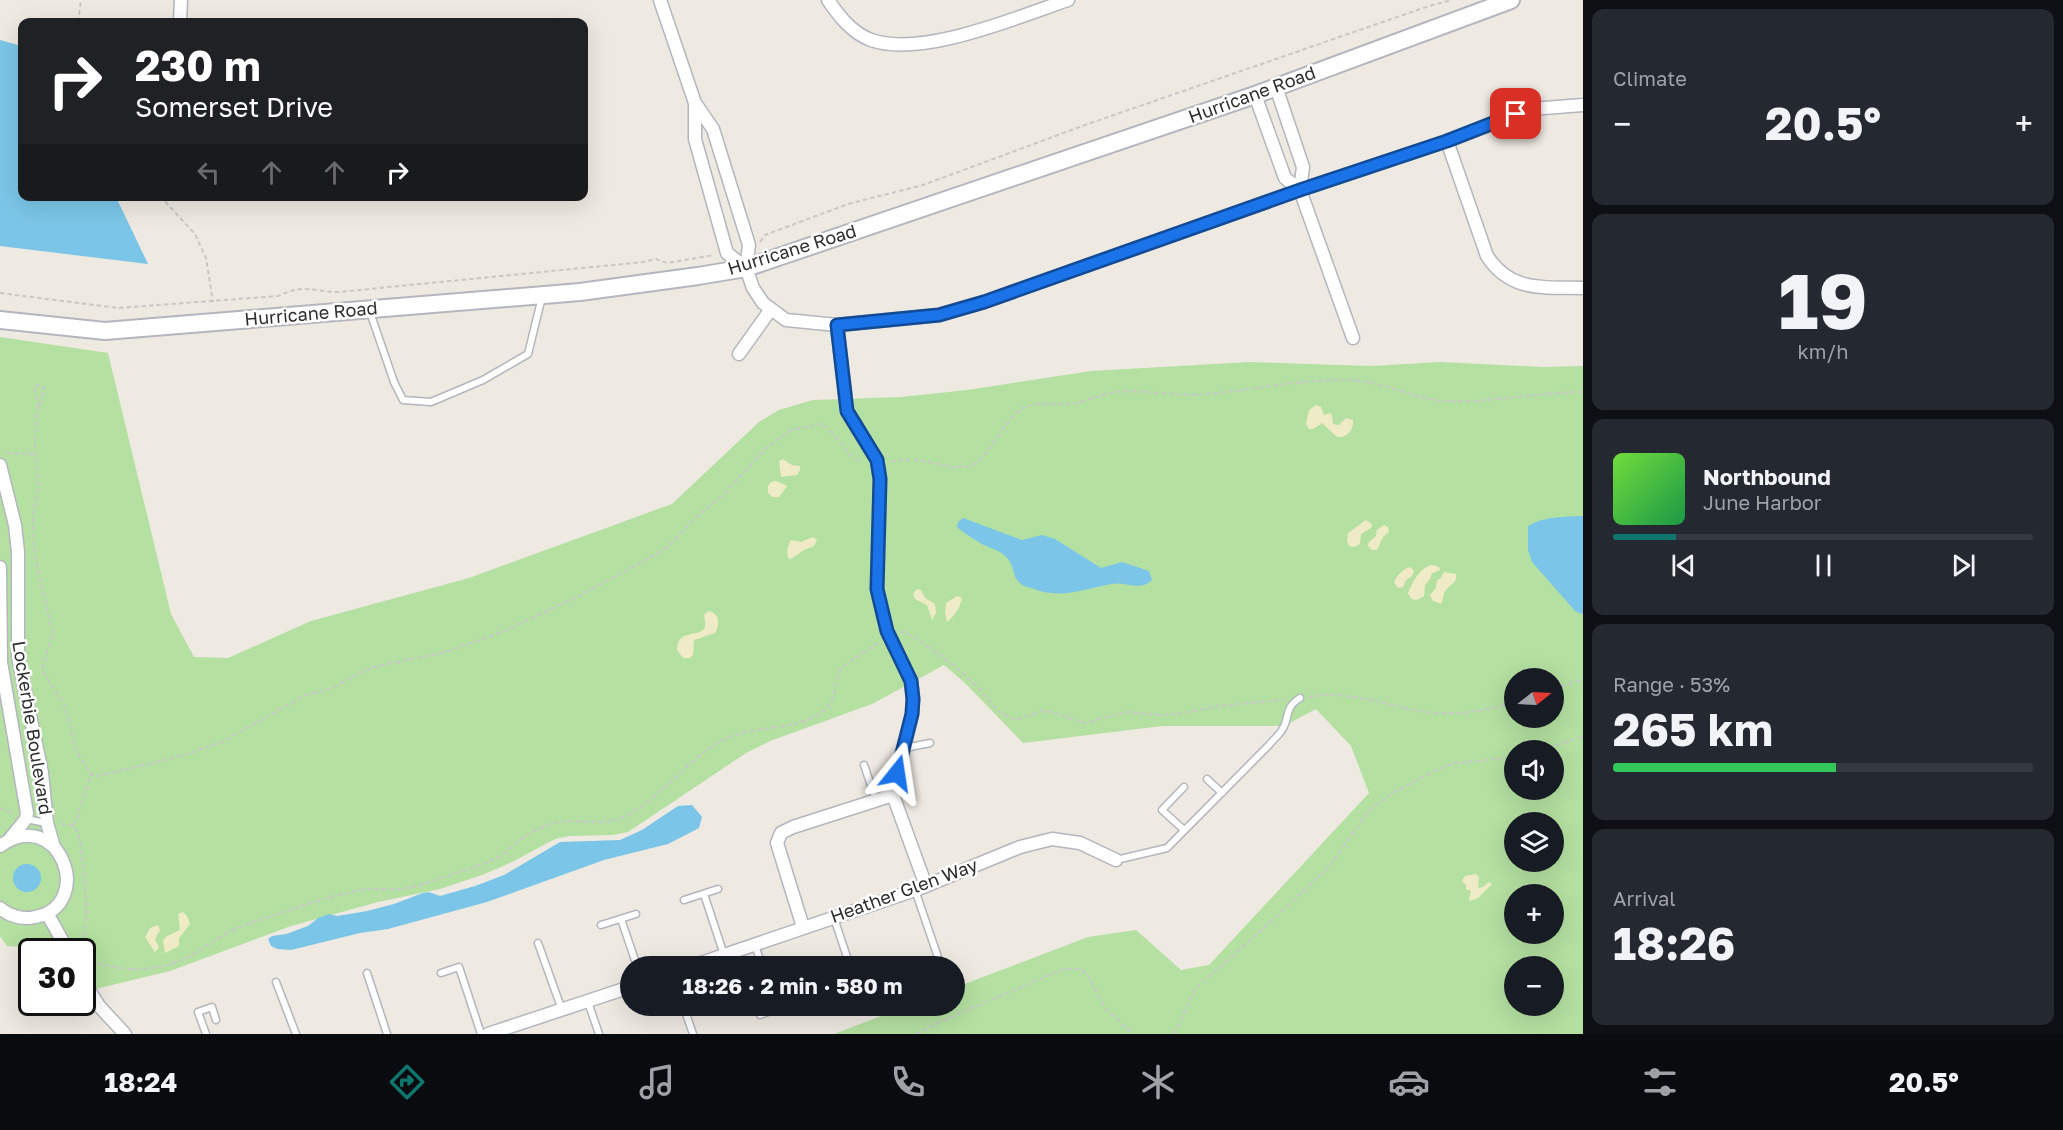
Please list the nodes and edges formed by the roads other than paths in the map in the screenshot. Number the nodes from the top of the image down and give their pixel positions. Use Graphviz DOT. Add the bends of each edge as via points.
graph roads {
  1 [pos="181,0"];
  2 [pos="660,0"];
  3 [pos="828,0"];
  4 [pos="1068,0"];
  5 [pos="1511,0"];
  6 [pos="180,18"];
  7 [pos="1276,87"];
  8 [pos="1255,95"];
  9 [pos="695,103"];
  10 [pos="1583,105"];
  11 [pos="1447,141"];
  12 [pos="1300,190"];
  13 [pos="746,268"];
  14 [pos="1583,288"];
  15 [pos="542,294"];
  16 [pos="369,309"];
  17 [pos="771,309"];
  18 [pos="0,320"];
  19 [pos="837,325"];
  20 [pos="1353,338"];
  21 [pos="739,354"];
  22 [pos="0,465"];
  23 [pos="0,567"];
  24 [pos="1300,698"];
  25 [pos="930,743"];
  26 [pos="904,748"];
  27 [pos="864,765"];
  28 [pos="1207,779"];
  29 [pos="1184,787"];
  30 [pos="1222,793"];
  31 [pos="893,795"];
  32 [pos="876,800"];
  33 [pos="1156,804"];
  34 [pos="1162,810"];
  35 [pos="26,819"];
  36 [pos="47,823"];
  37 [pos="1184,830"];
  38 [pos="4,843"];
  39 [pos="54,847"];
  40 [pos="1116,860"];
  41 [pos="921,888"];
  42 [pos="718,889"];
  43 [pos="704,894"];
  44 [pos="684,900"];
  45 [pos="1,911"];
  46 [pos="47,913"];
  47 [pos="636,914"];
  48 [pos="834,918"];
  49 [pos="621,919"];
  50 [pos="601,925"];
  51 [pos="803,927"];
  52 [pos="61,938"];
  53 [pos="538,943"];
  54 [pos="755,945"];
  55 [pos="724,955"];
  56 [pos="634,956"];
  57 [pos="721,956"];
  58 [pos="759,956"];
  59 [pos="847,956"];
  60 [pos="938,956"];
  61 [pos="367,972"];
  62 [pos="441,973"];
  63 [pos="276,982"];
  64 [pos="620,991"];
  65 [pos="96,1001"];
  66 [pos="588,1002"];
  67 [pos="562,1010"];
  68 [pos="687,1016"];
  69 [pos="216,1020"];
  70 [pos="508,1031"];
  71 [pos="125,1034"];
  72 [pos="206,1034"];
  73 [pos="296,1034"];
  74 [pos="387,1034"];
  75 [pos="481,1034"];
  76 [pos="488,1034"];
  77 [pos="599,1034"];
  78 [pos="693,1034"];
  1 -- 6 [label="street"];
  2 -- 9 [label="street"];
  3 -- 4 [label="street" via="846,24 872,40 916,44 957,37"];
  5 -- 7 [label="street, Hurricane Road"];
  7 -- 8 [label="street, Hurricane Road"];
  7 -- 12 [label="street" via="1303,167"];
  8 -- 12 [label="street" via="1285,178"];
  8 -- 13 [label="street, Hurricane Road"];
  9 -- 13 [label="street" via="713,129 749,245"];
  9 -- 13 [label="street" via="695,139 727,253"];
  10 -- 11 [label="street" via="1531,109"];
  11 -- 12 [label="street"];
  11 -- 14 [label="street" via="1487,256 1499,272 1527,286"];
  12 -- 19 [label="street" via="942,315"];
  12 -- 20 [label="street"];
  13 -- 15 [label="street, Hurricane Road"];
  13 -- 17 [label="street" via="753,288"];
  15 -- 16 [label="street, Hurricane Road"];
  15 -- 16 [label="lane" via="528,354 483,380 431,402 403,400"];
  16 -- 18 [label="street, Hurricane Road" via="105,331"];
  17 -- 19 [label="street" via="786,320"];
  17 -- 21 [label="street"];
  19 -- 26 [label="street" via="847,411 877,460 877,589 889,635 911,681 913,699"];
  22 -- 36 [label="street, Lockerbie Boulevard" via="18,552 18,657 42,773"];
  23 -- 35 [label="street, Lockerbie Boulevard" via="1,662"];
  24 -- 30 [label="lane" via="1291,704 1283,729"];
  25 -- 26 [label="lane"];
  26 -- 31 [label="street"];
  27 -- 32 [label="lane"];
  28 -- 30 [label="lane"];
  29 -- 34 [label="lane"];
  30 -- 37 [label="lane"];
  31 -- 32 [label="street"];
  31 -- 41 [label="street"];
  32 -- 51 [label="street" via="781,832 777,843"];
  33 -- 34 [label="lane"];
  34 -- 37 [label="lane"];
  35 -- 36 [label="lane"];
  35 -- 38 [label="street, Lockerbie Boulevard"];
  36 -- 39 [label="street, Lockerbie Boulevard"];
  37 -- 40 [label="lane" via="1167,848"];
  38 -- 39 [label="street" via="20,836 33,836"];
  39 -- 46 [label="street, Lockerbie Boulevard" via="64,863 67,882 57,905"];
  40 -- 41 [label="street, Heather Glen Way" via="1080,843 1052,839 1020,847"];
  41 -- 48 [label="street, Heather Glen Way"];
  41 -- 60 [label="lane"];
  42 -- 43 [label="lane"];
  43 -- 44 [label="lane"];
  43 -- 55 [label="lane"];
  45 -- 46 [label="street" via="25,918"];
  46 -- 52 [label="street"];
  47 -- 49 [label="lane"];
  48 -- 51 [label="street, Heather Glen Way"];
  48 -- 59 [label="lane"];
  49 -- 50 [label="lane"];
  49 -- 56 [label="lane"];
  51 -- 54 [label="street, Heather Glen Way"];
  53 -- 67 [label="lane"];
  54 -- 55 [label="street, Heather Glen Way"];
  54 -- 58 [label="lane"];
  55 -- 57 [label="street, Heather Glen Way"];
  61 -- 74 [label="lane"];
  62 -- 75 [label="lane" via="459,967"];
  63 -- 73 [label="lane"];
  64 -- 66 [label="street"];
  65 -- 71 [label="street"];
  66 -- 67 [label="street"];
  66 -- 77 [label="lane"];
  67 -- 70 [label="street"];
  68 -- 78 [label="lane"];
  69 -- 72 [label="lane" via="212,1007 198,1012"];
  70 -- 76 [label="street"];
}
